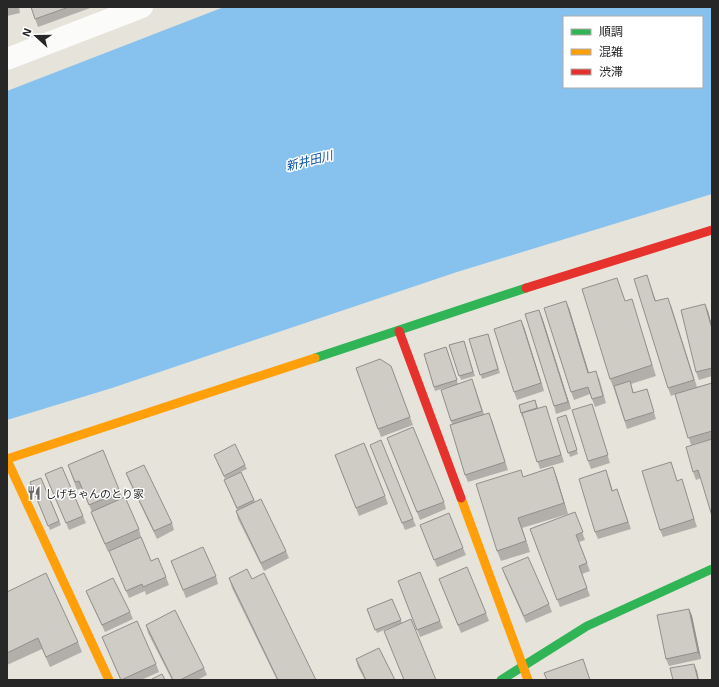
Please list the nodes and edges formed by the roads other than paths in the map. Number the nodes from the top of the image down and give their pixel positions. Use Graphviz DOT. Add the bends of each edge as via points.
graph roads {
  1 [pos="142,7"];
  2 [pos="7,59"];
  3 [pos="712,230"];
  4 [pos="399,331"];
  5 [pos="7,460"];
  6 [pos="712,569"];
  7 [pos="524,665"];
  8 [pos="109,680"];
  9 [pos="500,680"];
  10 [pos="528,680"];
  1 -- 2 [label="street"];
  3 -- 4 [label="street" via="566,275"];
  4 -- 5 [label="street"];
  4 -- 7 [label="street"];
  5 -- 8 [label="street"];
  6 -- 7 [label="street" via="587,626"];
  7 -- 9 [label="street"];
  7 -- 10 [label="street"];
}
